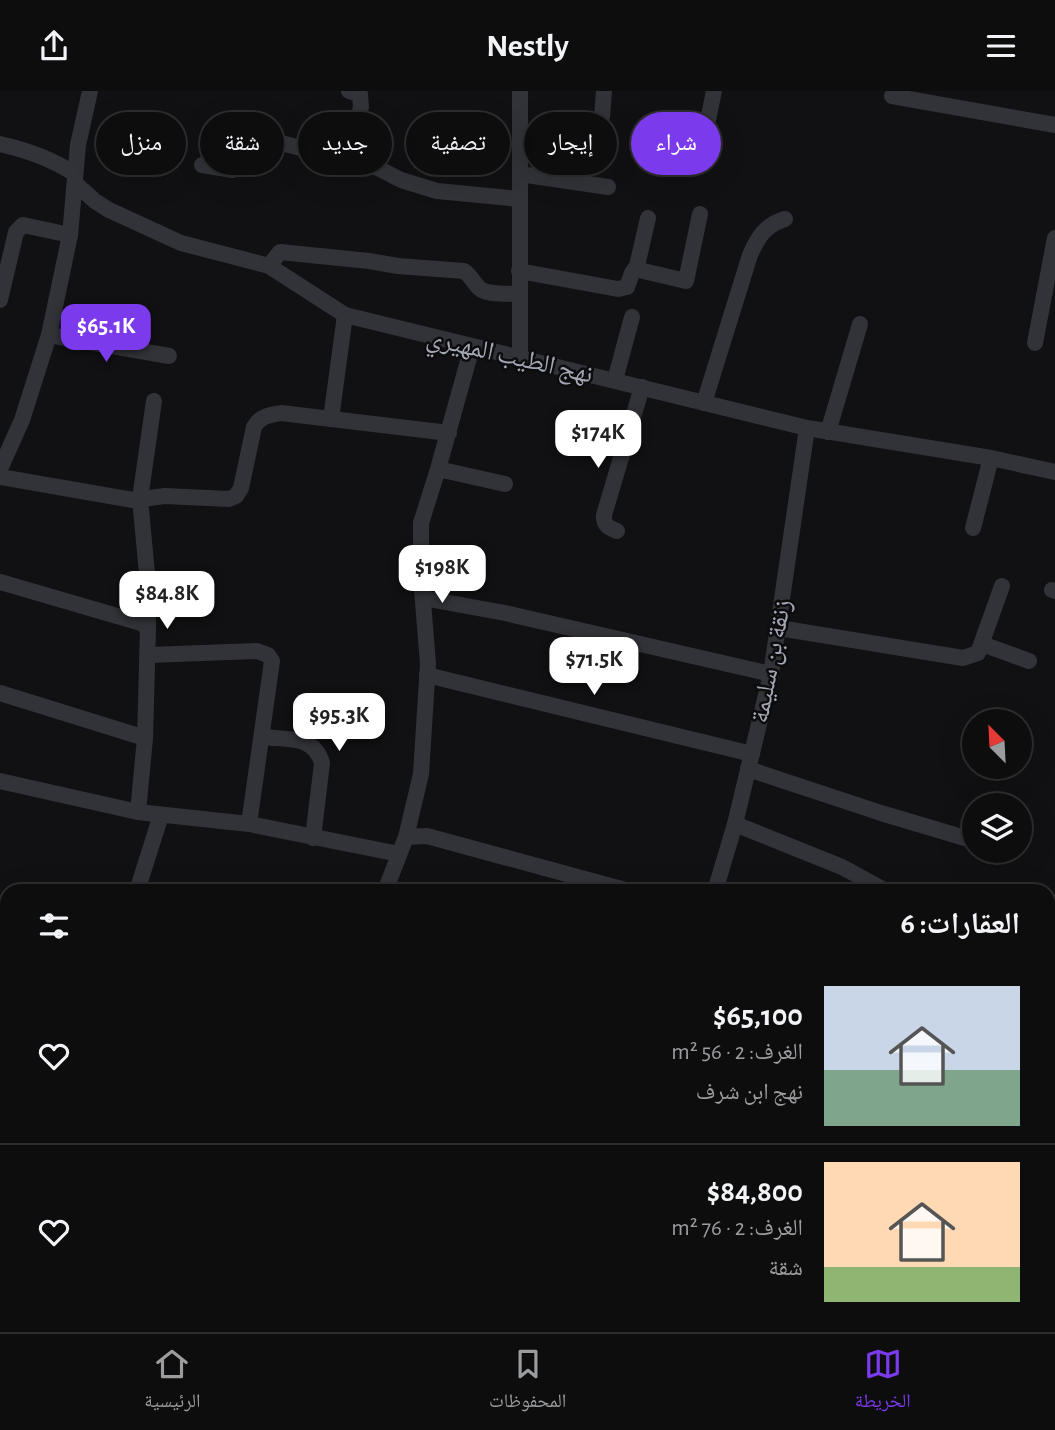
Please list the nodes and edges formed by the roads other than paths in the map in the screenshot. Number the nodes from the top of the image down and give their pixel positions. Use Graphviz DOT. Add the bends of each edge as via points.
graph roads {
  1 [pos="90,91"];
  2 [pos="349,91"];
  3 [pos="520,91"];
  4 [pos="604,91"];
  5 [pos="714,91"];
  6 [pos="892,96"];
  7 [pos="360,112"];
  8 [pos="602,112"];
  9 [pos="710,112"];
  10 [pos="1055,125"];
  11 [pos="0,144"];
  12 [pos="520,174"];
  13 [pos="391,175"];
  14 [pos="76,179"];
  15 [pos="607,187"];
  16 [pos="520,199"];
  17 [pos="700,213"];
  18 [pos="648,218"];
  19 [pos="785,219"];
  20 [pos="70,235"];
  21 [pos="1055,238"];
  22 [pos="269,266"];
  23 [pos="635,269"];
  24 [pos="519,271"];
  25 [pos="520,293"];
  26 [pos="0,300"];
  27 [pos="345,315"];
  28 [pos="632,317"];
  29 [pos="860,324"];
  30 [pos="49,335"];
  31 [pos="1035,343"];
  32 [pos="472,347"];
  33 [pos="169,356"];
  34 [pos="520,358"];
  35 [pos="615,380"];
  36 [pos="642,387"];
  37 [pos="154,401"];
  38 [pos="704,403"];
  39 [pos="331,419"];
  40 [pos="807,428"];
  41 [pos="828,432"];
  42 [pos="449,433"];
  43 [pos="991,458"];
  44 [pos="0,469"];
  45 [pos="438,469"];
  46 [pos="1055,472"];
  47 [pos="0,477"];
  48 [pos="505,484"];
  49 [pos="140,499"];
  50 [pos="973,527"];
  51 [pos="617,531"];
  52 [pos="0,582"];
  53 [pos="1002,586"];
  54 [pos="423,598"];
  55 [pos="148,628"];
  56 [pos="779,628"];
  57 [pos="982,644"];
  58 [pos="149,655"];
  59 [pos="1029,661"];
  60 [pos="771,674"];
  61 [pos="428,675"];
  62 [pos="0,693"];
  63 [pos="263,737"];
  64 [pos="145,738"];
  65 [pos="750,762"];
  66 [pos="0,781"];
  67 [pos="138,811"];
  68 [pos="161,815"];
  69 [pos="249,824"];
  70 [pos="735,824"];
  71 [pos="406,837"];
  72 [pos="962,837"];
  73 [pos="313,838"];
  74 [pos="399,854"];
  75 [pos="139,884"];
  76 [pos="388,884"];
  77 [pos="603,884"];
  78 [pos="717,884"];
  79 [pos="873,884"];
  1 -- 14 [label="street"];
  2 -- 7 [label="street" via="359,94"];
  3 -- 12 [label="street"];
  4 -- 8 [label="street"];
  5 -- 9 [label="street"];
  6 -- 10 [label="street"];
  11 -- 14 [label="street, نهج الطيب المهيري" via="56,162"];
  12 -- 15 [label="street"];
  12 -- 16 [label="street"];
  13 -- 16 [label="street" via="437,191"];
  14 -- 20 [label="street"];
  14 -- 22 [label="street, نهج الطيب المهيري" via="94,201 181,243"];
  16 -- 24 [label="street"];
  17 -- 23 [label="street" via="686,281"];
  18 -- 23 [label="street"];
  19 -- 38 [label="street" via="766,228 750,255"];
  20 -- 26 [label="street" via="23,225 16,232"];
  20 -- 30 [label="street"];
  21 -- 31 [label="street"];
  22 -- 25 [label="street" via="280,252 464,271 484,291"];
  22 -- 27 [label="street, نهج الطيب المهيري"];
  23 -- 24 [label="street" via="628,288 618,289"];
  24 -- 25 [label="street"];
  25 -- 34 [label="street"];
  27 -- 32 [label="street, نهج الطيب المهيري"];
  27 -- 39 [label="street"];
  28 -- 35 [label="street"];
  29 -- 41 [label="street"];
  30 -- 33 [label="street"];
  30 -- 44 [label="street" via="22,420"];
  32 -- 34 [label="street, نهج الطيب المهيري"];
  32 -- 42 [label="street"];
  34 -- 35 [label="street, نهج الطيب المهيري"];
  35 -- 36 [label="street, نهج الطيب المهيري"];
  36 -- 38 [label="street, نهج الطيب المهيري"];
  36 -- 51 [label="street" via="603,520"];
  37 -- 49 [label="street"];
  38 -- 40 [label="street, نهج الطيب المهيري"];
  39 -- 42 [label="street"];
  39 -- 49 [label="street" via="281,413 258,421 241,488 229,499"];
  40 -- 41 [label="street, نهج الطيب المهيري"];
  40 -- 56 [label="street, زنقة بن سليمة"];
  41 -- 43 [label="street, نهج الطيب المهيري"];
  42 -- 45 [label="street"];
  43 -- 46 [label="street, نهج الطيب المهيري"];
  43 -- 50 [label="street"];
  45 -- 48 [label="street"];
  45 -- 54 [label="street" via="421,523"];
  47 -- 49 [label="street"];
  49 -- 55 [label="street"];
  52 -- 55 [label="street"];
  53 -- 57 [label="street"];
  54 -- 60 [label="street"];
  54 -- 61 [label="street"];
  55 -- 58 [label="street"];
  56 -- 57 [label="street" via="962,658 978,653"];
  56 -- 60 [label="street, زنقة بن سليمة"];
  57 -- 59 [label="street"];
  58 -- 63 [label="street" via="257,651 268,655 272,661"];
  58 -- 64 [label="street"];
  60 -- 65 [label="street, زنقة بن سليمة"];
  61 -- 65 [label="street"];
  61 -- 71 [label="street" via="421,774"];
  62 -- 64 [label="street"];
  63 -- 69 [label="street"];
  63 -- 73 [label="street" via="309,743 320,754 323,763"];
  64 -- 67 [label="street"];
  65 -- 70 [label="street, زنقة بن سليمة"];
  65 -- 72 [label="street" via="881,813"];
  66 -- 67 [label="street"];
  67 -- 68 [label="street"];
  68 -- 69 [label="street"];
  68 -- 75 [label="street"];
  69 -- 73 [label="street"];
  70 -- 78 [label="street, زنقة بن سليمة"];
  70 -- 79 [label="street"];
  71 -- 74 [label="street"];
  71 -- 77 [label="street" via="427,836"];
  73 -- 74 [label="street"];
  74 -- 76 [label="street"];
}
